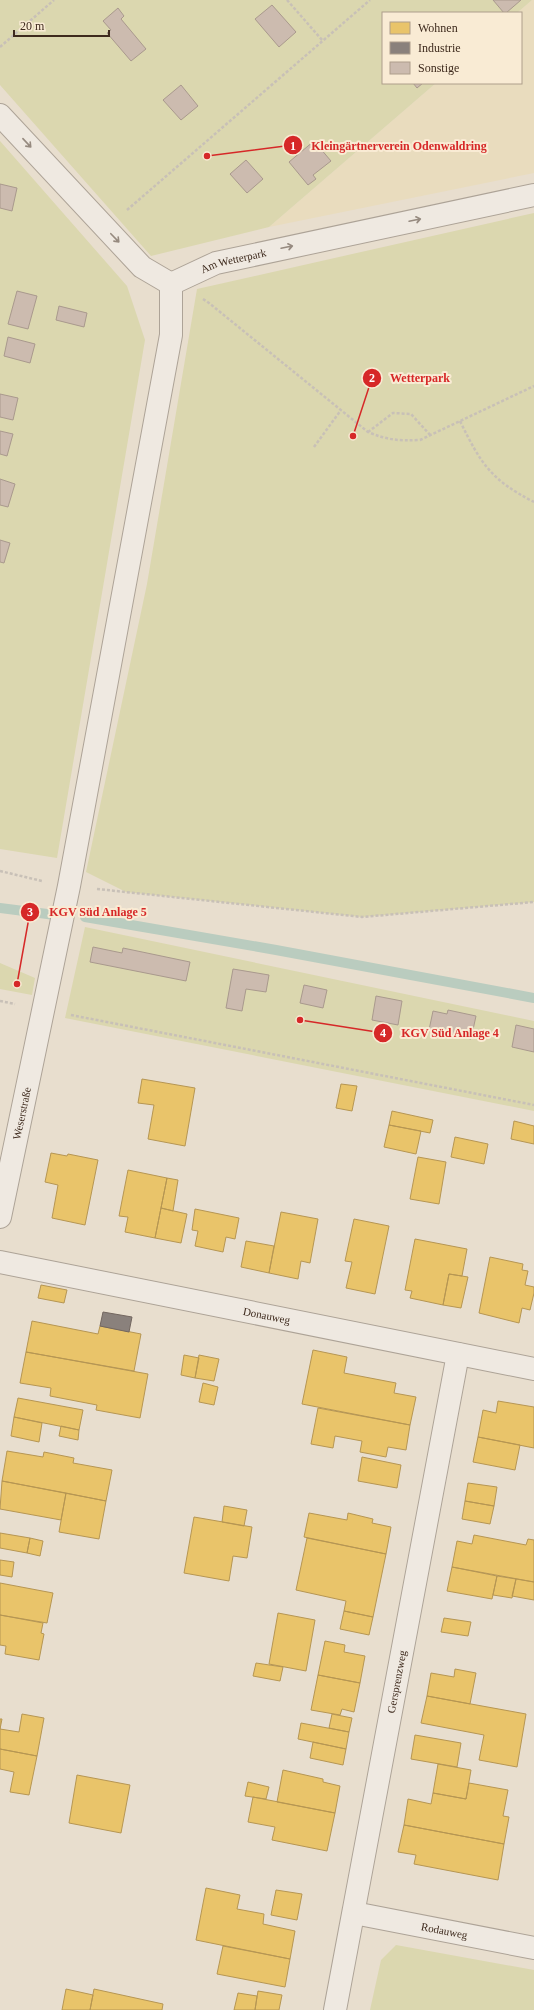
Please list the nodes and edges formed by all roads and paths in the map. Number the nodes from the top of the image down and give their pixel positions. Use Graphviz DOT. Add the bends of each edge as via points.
graph roads {
  1 [pos="54,0"];
  2 [pos="287,0"];
  3 [pos="370,0"];
  4 [pos="322,41"];
  5 [pos="0,47"];
  6 [pos="0,115"];
  7 [pos="534,195"];
  8 [pos="106,228"];
  9 [pos="171,284"];
  10 [pos="534,386"];
  11 [pos="341,410"];
  12 [pos="460,421"];
  13 [pos="368,432"];
  14 [pos="431,436"];
  15 [pos="314,447"];
  16 [pos="534,502"];
  17 [pos="0,871"];
  18 [pos="69,886"];
  19 [pos="534,902"];
  20 [pos="42,1009"];
  21 [pos="534,1105"];
  22 [pos="0,1217"];
  23 [pos="0,1262"];
  24 [pos="458,1354"];
  25 [pos="534,1369"];
  26 [pos="354,1913"];
  27 [pos="534,1948"];
  28 [pos="335,2010"];
  1 -- 5 [label="path"];
  2 -- 4 [label="path"];
  3 -- 4 [label="path"];
  4 -- 8 [label="path"];
  6 -- 8 [label="street, one-way"];
  9 -- 7 [label="street, Am Wetterpark, one-way" via="216,263"];
  8 -- 9 [label="street, one-way" via="142,267"];
  9 -- 11 [label="path" via="209,302"];
  9 -- 18 [label="street, Weserstraße" via="171,335"];
  10 -- 12 [label="path"];
  11 -- 13 [label="path"];
  11 -- 15 [label="path"];
  12 -- 14 [label="path"];
  12 -- 16 [label="path" via="473,449 490,473 512,491"];
  13 -- 14 [label="path" via="386,440 420,440"];
  13 -- 14 [label="path" via="394,413 411,414"];
  17 -- 18 [label="path"];
  18 -- 19 [label="path" via="362,917"];
  18 -- 20 [label="street, Weserstraße"];
  20 -- 21 [label="path"];
  20 -- 22 [label="street, Weserstraße"];
  23 -- 24 [label="street, Donauweg"];
  24 -- 25 [label="street, Donauweg"];
  24 -- 26 [label="street, Gersprenzweg"];
  26 -- 27 [label="street, Rodauweg"];
  26 -- 28 [label="street, Gersprenzweg"];
}
